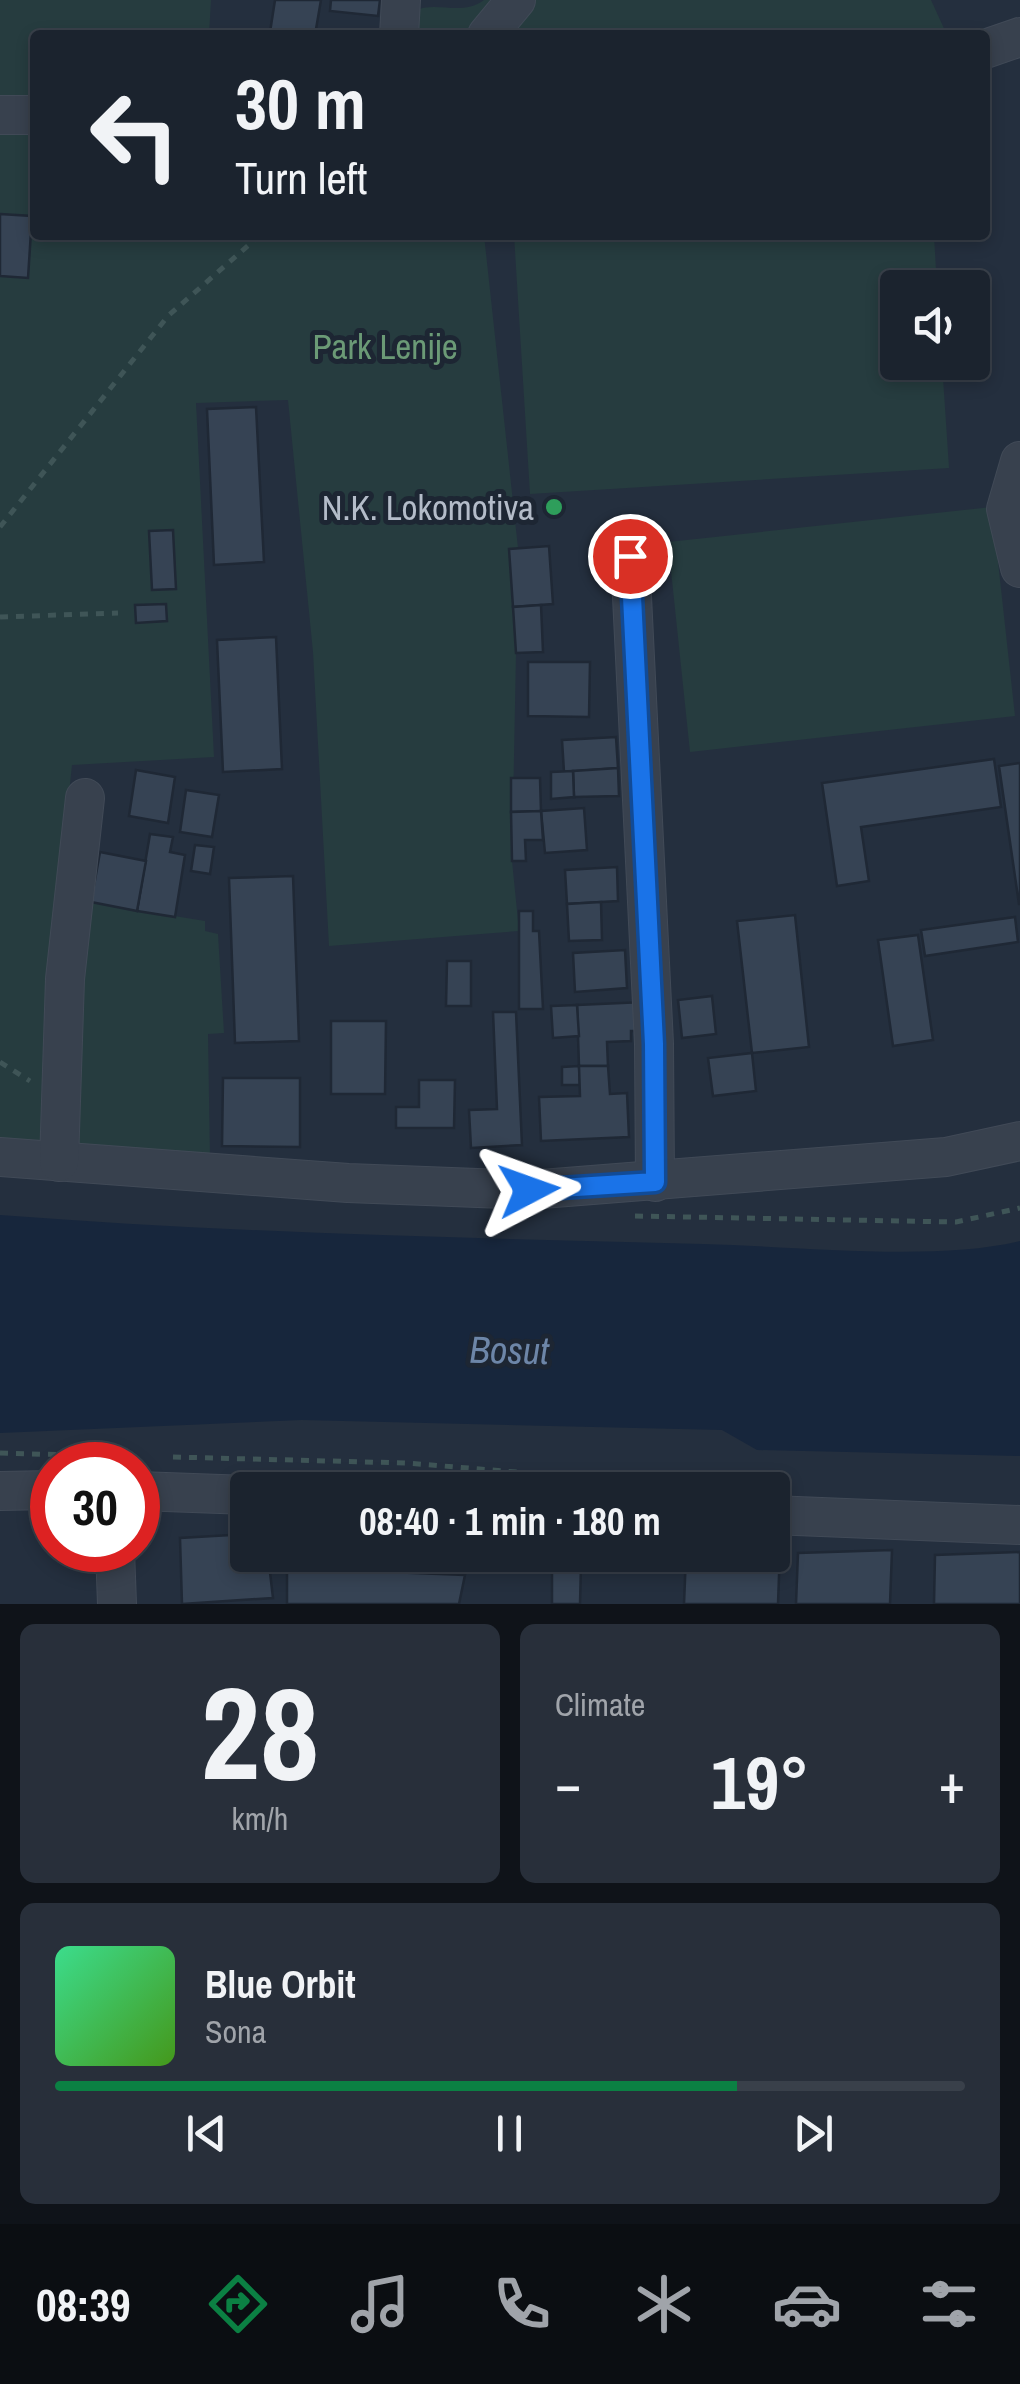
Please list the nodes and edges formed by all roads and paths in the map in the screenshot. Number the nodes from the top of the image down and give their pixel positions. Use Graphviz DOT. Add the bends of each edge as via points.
graph roads {
  1 [pos="402,0"];
  2 [pos="516,0"];
  3 [pos="399,30"];
  4 [pos="491,30"];
  5 [pos="1020,37"];
  6 [pos="990,48"];
  7 [pos="0,114"];
  8 [pos="30,115"];
  9 [pos="254,240"];
  10 [pos="1020,461"];
  11 [pos="0,527"];
  12 [pos="630,556"];
  13 [pos="1020,568"];
  14 [pos="118,613"];
  15 [pos="0,617"];
  16 [pos="85,798"];
  17 [pos="1020,1141"];
  18 [pos="0,1157"];
  19 [pos="59,1162"];
  20 [pos="655,1182"];
  21 [pos="0,1454"];
  22 [pos="516,1472"];
  23 [pos="0,1490"];
  24 [pos="30,1490"];
  25 [pos="160,1492"];
  26 [pos="230,1494"];
  27 [pos="790,1516"];
  28 [pos="1020,1525"];
  29 [pos="115,1572"];
  30 [pos="116,1604"];
  1 -- 3 [label="street"];
  2 -- 4 [label="street"];
  5 -- 6 [label="street"];
  7 -- 8 [label="street"];
  9 -- 11 [label="path" via="168,316"];
  10 -- 13 [label="street" via="1006,509"];
  12 -- 20 [label="street"];
  14 -- 15 [label="path"];
  16 -- 19 [label="street" via="65,978"];
  17 -- 20 [label="street" via="946,1157"];
  18 -- 19 [label="street"];
  19 -- 20 [label="street" via="529,1190"];
  21 -- 22 [label="path" via="407,1463"];
  23 -- 24 [label="street"];
  25 -- 26 [label="street"];
  27 -- 28 [label="street"];
  29 -- 30 [label="street"];
}
